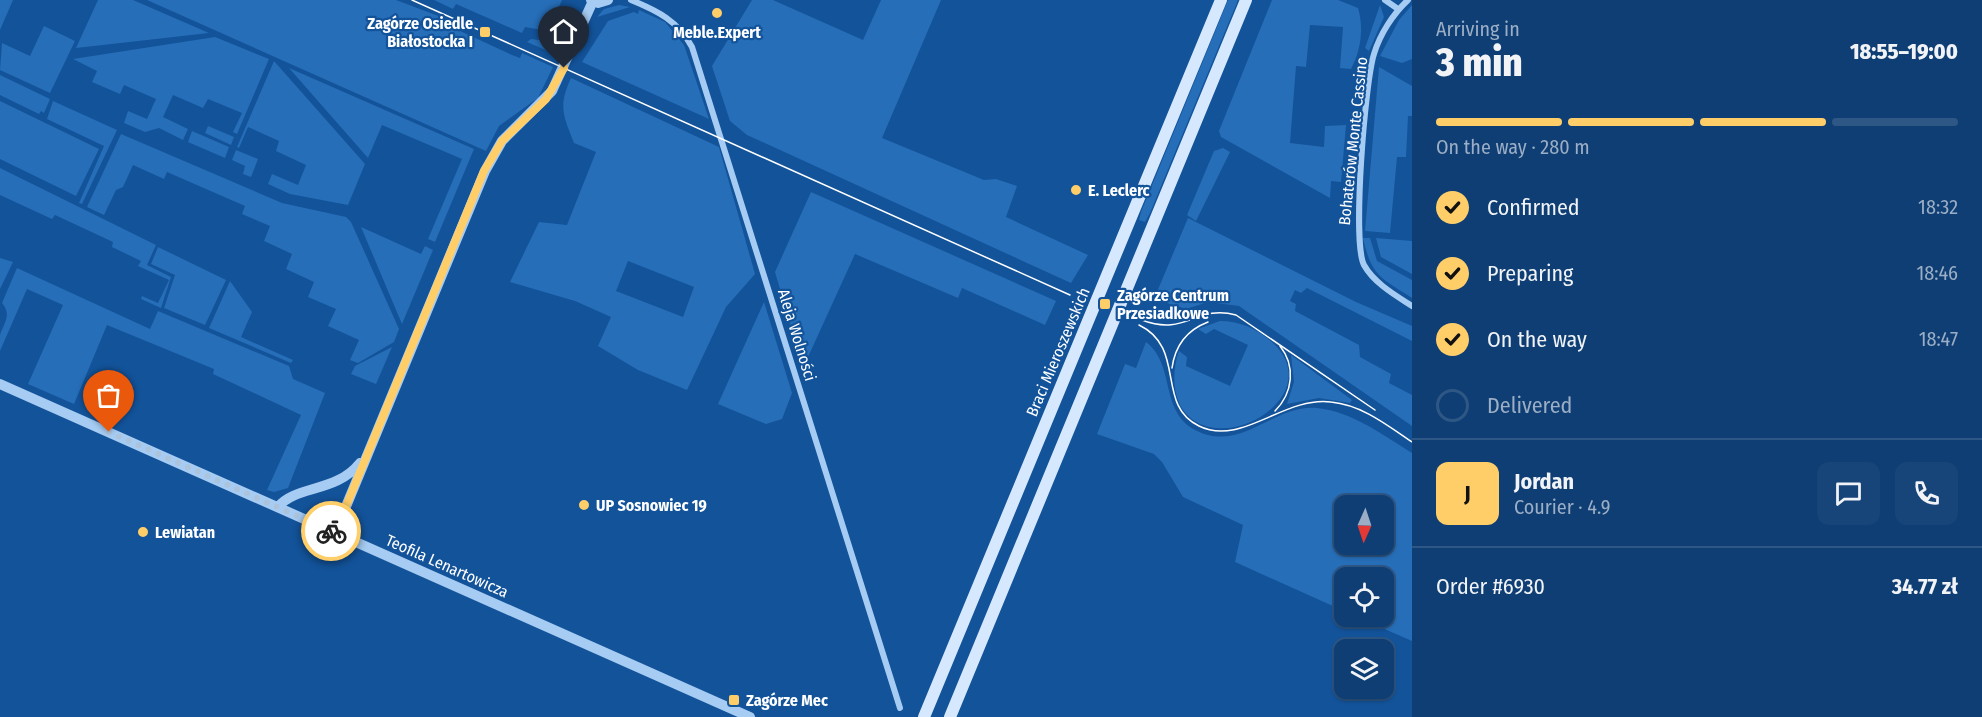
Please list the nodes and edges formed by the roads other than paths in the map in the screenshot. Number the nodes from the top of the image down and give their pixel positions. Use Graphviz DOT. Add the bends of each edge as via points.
graph roads {
  1 [pos="608,0"];
  2 [pos="631,0"];
  3 [pos="1221,0"];
  4 [pos="1246,0"];
  5 [pos="1385,0"];
  6 [pos="1408,0"];
  7 [pos="592,1"];
  8 [pos="1398,9"];
  9 [pos="1120,248"];
  10 [pos="1139,257"];
  11 [pos="1412,306"];
  12 [pos="0,384"];
  13 [pos="368,453"];
  14 [pos="278,507"];
  15 [pos="335,533"];
  16 [pos="900,708"];
  17 [pos="750,717"];
  18 [pos="924,717"];
  19 [pos="950,717"];
  1 -- 7 [label="street"];
  2 -- 16 [label="street, Aleja Wolności" via="667,16 692,47"];
  3 -- 9 [label="main road, Braci Mieroszewskich"];
  4 -- 10 [label="main road"];
  5 -- 8 [label="street"];
  6 -- 8 [label="street, Bohaterów Monte Cassino"];
  7 -- 13 [label="street" via="552,91 502,141 484,171"];
  8 -- 11 [label="street, Bohaterów Monte Cassino" via="1381,38 1371,70 1357,234 1363,263 1371,275"];
  9 -- 10 [label="main road"];
  9 -- 18 [label="main road, Braci Mieroszewskich"];
  10 -- 19 [label="main road"];
  12 -- 14 [label="street, Teofila Lenartowicza"];
  13 -- 14 [label="street" via="344,479 286,500"];
  13 -- 15 [label="street"];
  14 -- 15 [label="street, Teofila Lenartowicza"];
  15 -- 17 [label="street, Teofila Lenartowicza"];
}
